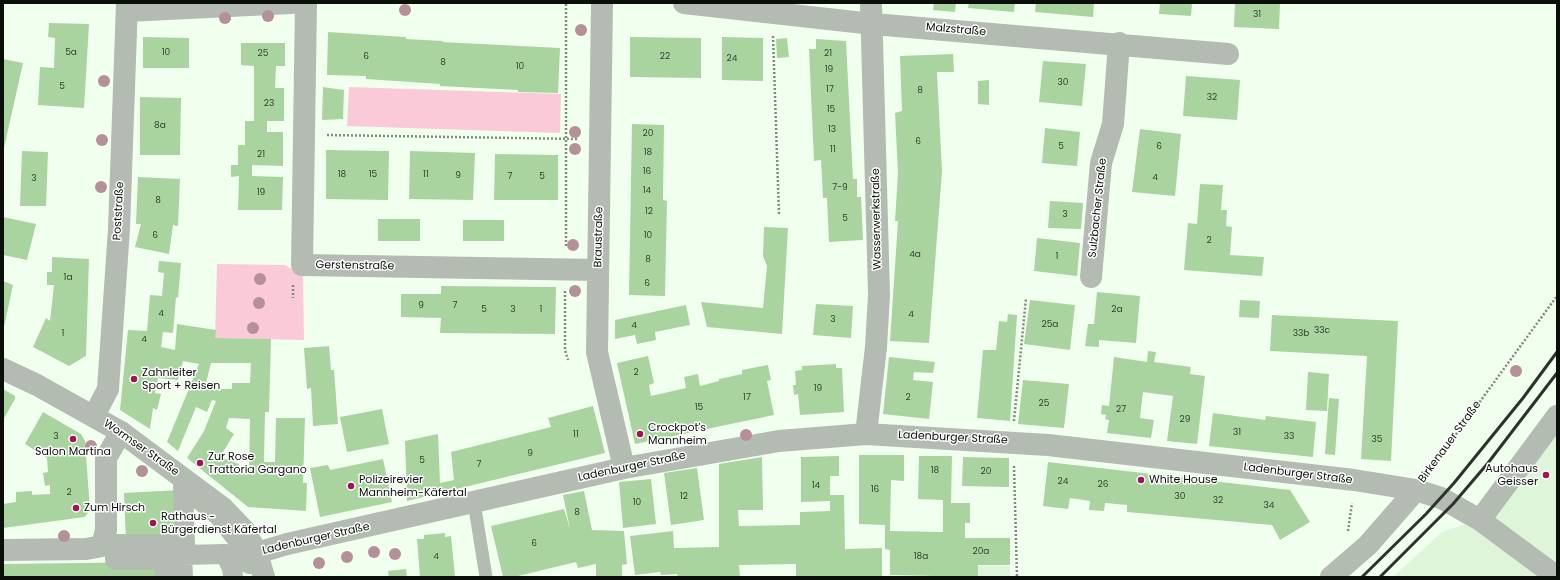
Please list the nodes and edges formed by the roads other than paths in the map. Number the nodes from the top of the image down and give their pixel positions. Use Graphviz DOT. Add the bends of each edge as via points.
graph roads {
  1 [pos="291,3"];
  2 [pos="306,3"];
  3 [pos="602,3"];
  4 [pos="684,3"];
  5 [pos="127,7"];
  6 [pos="872,13"];
  7 [pos="1119,44"];
  8 [pos="1228,54"];
  9 [pos="598,270"];
  10 [pos="1091,278"];
  11 [pos="3,369"];
  12 [pos="94,416"];
  13 [pos="1557,416"];
  14 [pos="121,432"];
  15 [pos="866,434"];
  16 [pos="624,468"];
  17 [pos="1416,490"];
  18 [pos="474,502"];
  19 [pos="1480,520"];
  20 [pos="3,550"];
  21 [pos="252,553"];
  22 [pos="225,554"];
  23 [pos="1338,570"];
  24 [pos="165,577"];
  25 [pos="183,577"];
  26 [pos="233,577"];
  27 [pos="253,577"];
  28 [pos="264,577"];
  29 [pos="486,577"];
  30 [pos="1557,577"];
  1 -- 5 [label="street"];
  2 -- 9 [label="street, Gerstenstraße" via="302,265"];
  3 -- 9 [label="street, Braustraße"];
  4 -- 6 [label="street, Malzstraße" via="773,14"];
  5 -- 12 [label="street, Poststraße" via="119,229 108,389"];
  6 -- 7 [label="street, Malzstraße"];
  6 -- 15 [label="street, Wasserwerkstraße" via="879,295"];
  7 -- 8 [label="street, Malzstraße"];
  7 -- 10 [label="street, Sulzbacher Straße" via="1113,124 1101,163"];
  9 -- 16 [label="street, Braustraße" via="597,352"];
  11 -- 12 [label="street, Wormser Straße"];
  12 -- 14 [label="street, Wormser Straße"];
  13 -- 19 [label="street"];
  14 -- 20 [label="street" via="106,458 106,530 102,546 86,549"];
  14 -- 21 [label="street, Wormser Straße" via="223,508 245,531"];
  15 -- 16 [label="street, Ladenburger Straße" via="779,441"];
  15 -- 17 [label="street, Ladenburger Straße" via="1014,442 1354,480"];
  16 -- 18 [label="street, Ladenburger Straße"];
  17 -- 19 [label="street, Ladenburger Straße" via="1441,498"];
  17 -- 23 [label="street, Birkenauer Straße" via="1368,545"];
  18 -- 21 [label="street, Ladenburger Straße"];
  18 -- 29 [label="lane"];
  19 -- 30 [label="street, Ladenburger Straße"];
  21 -- 22 [label="street"];
  21 -- 24 [label="street" via="240,543 219,516 183,486 185,544 117,544 115,551 115,560 164,560"];
  21 -- 27 [label="street"];
  21 -- 28 [label="street, Wormser Straße"];
  22 -- 25 [label="street" via="182,554"];
  22 -- 26 [label="street" via="232,568"];
}
